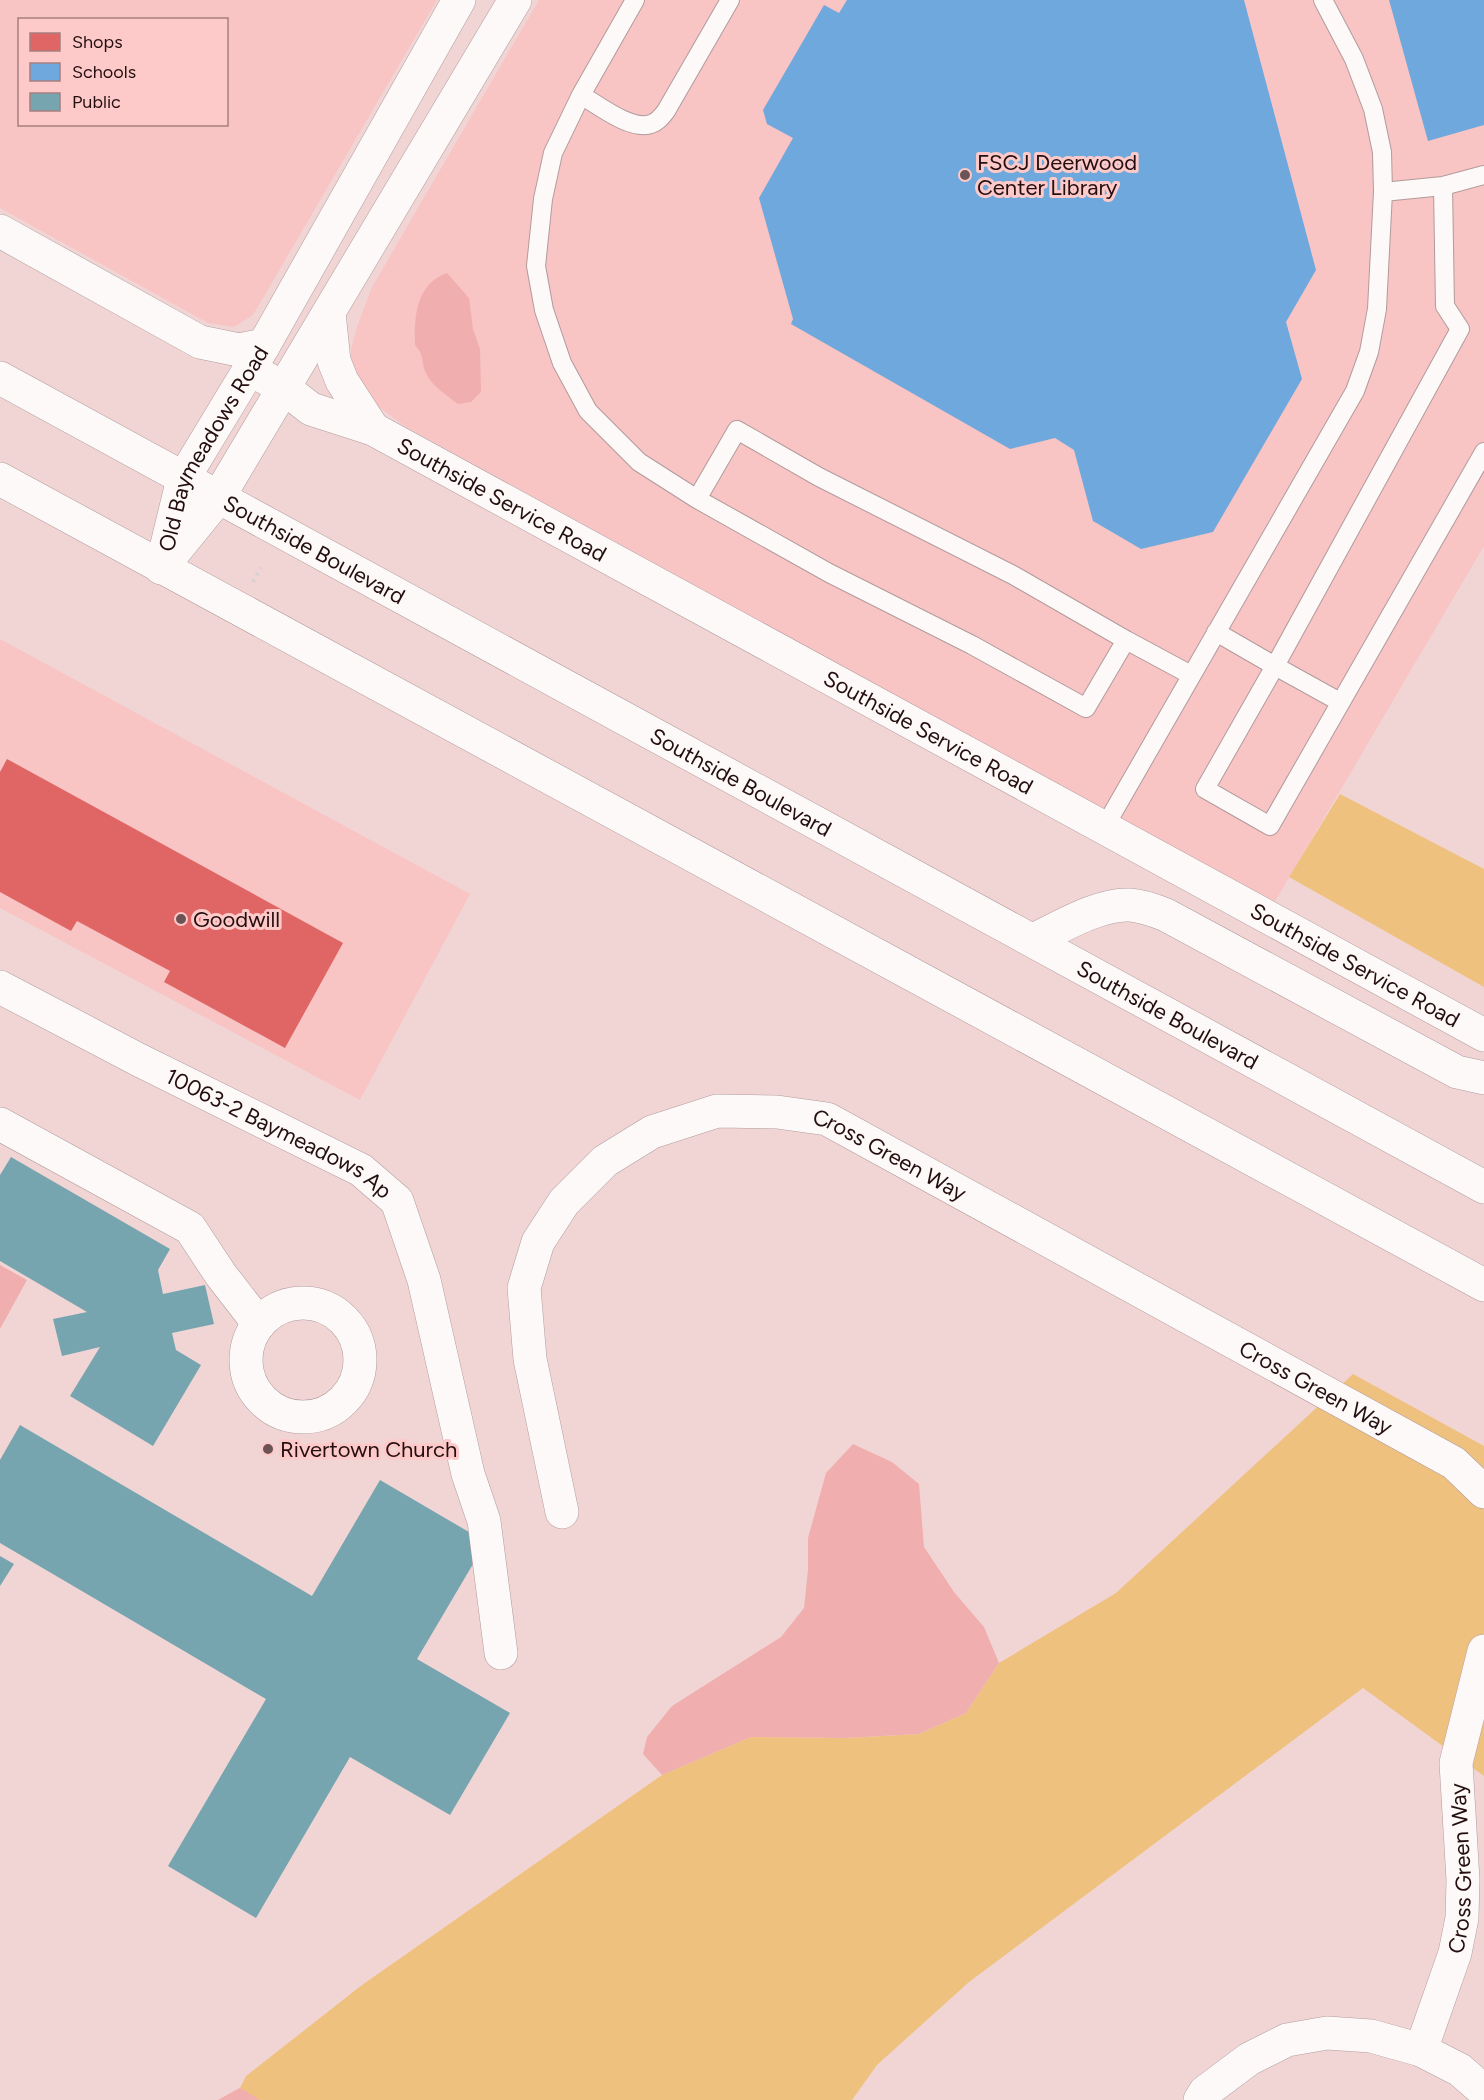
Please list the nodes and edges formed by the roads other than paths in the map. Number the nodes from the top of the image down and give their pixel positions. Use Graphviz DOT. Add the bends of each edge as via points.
graph roads {
  1 [pos="459,0"];
  2 [pos="515,0"];
  3 [pos="635,0"];
  4 [pos="730,0"];
  5 [pos="1323,0"];
  6 [pos="581,95"];
  7 [pos="1484,175"];
  8 [pos="1443,186"];
  9 [pos="1383,192"];
  10 [pos="0,231"];
  11 [pos="329,313"];
  12 [pos="257,357"];
  13 [pos="0,378"];
  14 [pos="284,388"];
  15 [pos="373,429"];
  16 [pos="1484,452"];
  17 [pos="0,479"];
  18 [pos="183,479"];
  19 [pos="218,498"];
  20 [pos="697,499"];
  21 [pos="161,568"];
  22 [pos="1216,632"];
  23 [pos="1126,640"];
  24 [pos="1275,666"];
  25 [pos="1191,675"];
  26 [pos="1340,702"];
  27 [pos="1104,828"];
  28 [pos="1033,940"];
  29 [pos="0,987"];
  30 [pos="1484,1035"];
  31 [pos="1484,1078"];
  32 [pos="0,1124"];
  33 [pos="1484,1187"];
  34 [pos="1484,1285"];
  35 [pos="259,1324"];
  36 [pos="1484,1492"];
  37 [pos="562,1512"];
  38 [pos="1484,1651"];
  39 [pos="501,1653"];
  40 [pos="1421,2050"];
  41 [pos="1484,2091"];
  42 [pos="1200,2100"];
  1 -- 12 [label="main road, Old Baymeadows Road"];
  2 -- 11 [label="main road, Old Baymeadows Road"];
  3 -- 6 [label="lane"];
  4 -- 6 [label="lane" via="658,120 632,124"];
  5 -- 9 [label="lane" via="1354,59 1373,109 1382,152"];
  6 -- 20 [label="lane" via="554,153 543,199 536,266 544,310 562,363 588,411 639,462"];
  7 -- 8 [label="lane"];
  8 -- 9 [label="lane"];
  8 -- 24 [label="lane" via="1445,306 1460,329"];
  9 -- 22 [label="lane" via="1377,309 1369,352 1355,391"];
  10 -- 12 [label="main road" via="200,342"];
  11 -- 14 [label="main road, Old Baymeadows Road"];
  11 -- 15 [label="main road, Southside Service Road" via="334,361 342,381"];
  12 -- 14 [label="main road, Southside Service Road"];
  12 -- 18 [label="main road, Old Baymeadows Road"];
  13 -- 18 [label="main road, Southside Boulevard"];
  14 -- 15 [label="main road, Southside Service Road" via="311,409"];
  14 -- 19 [label="main road, Old Baymeadows Road"];
  15 -- 27 [label="main road, Southside Service Road"];
  16 -- 26 [label="lane"];
  17 -- 21 [label="main road"];
  18 -- 19 [label="main road, Southside Boulevard"];
  18 -- 21 [label="main road, Old Baymeadows Road"];
  19 -- 21 [label="main road, Old Baymeadows Road"];
  19 -- 28 [label="main road, Southside Boulevard"];
  20 -- 23 [label="lane" via="1086,708"];
  20 -- 23 [label="lane" via="737,430 819,477 1013,575"];
  21 -- 34 [label="main road"];
  22 -- 24 [label="lane"];
  22 -- 25 [label="lane"];
  23 -- 25 [label="lane"];
  24 -- 26 [label="lane"];
  24 -- 26 [label="lane" via="1205,789 1270,826"];
  25 -- 27 [label="lane"];
  27 -- 30 [label="main road, Southside Service Road"];
  28 -- 31 [label="main road" via="1099,910 1127,905 1149,908 1456,1072"];
  28 -- 33 [label="main road, Southside Boulevard"];
  29 -- 39 [label="main road, 10063-2 Baymeadows Ap" via="361,1170 397,1201 424,1280 468,1474 483,1521"];
  32 -- 35 [label="main road" via="190,1228"];
  36 -- 37 [label="main road, Cross Green Way" via="1454,1463 827,1119 777,1112 717,1111 652,1132 604,1161 564,1202 538,1242 524,1288 529,1347"];
  38 -- 40 [label="main road, Cross Green Way" via="1456,1763 1462,1918 1455,1953"];
  40 -- 41 [label="main road" via="1460,2070"];
  40 -- 42 [label="main road" via="1371,2036 1327,2033 1287,2040 1249,2059"];
}
